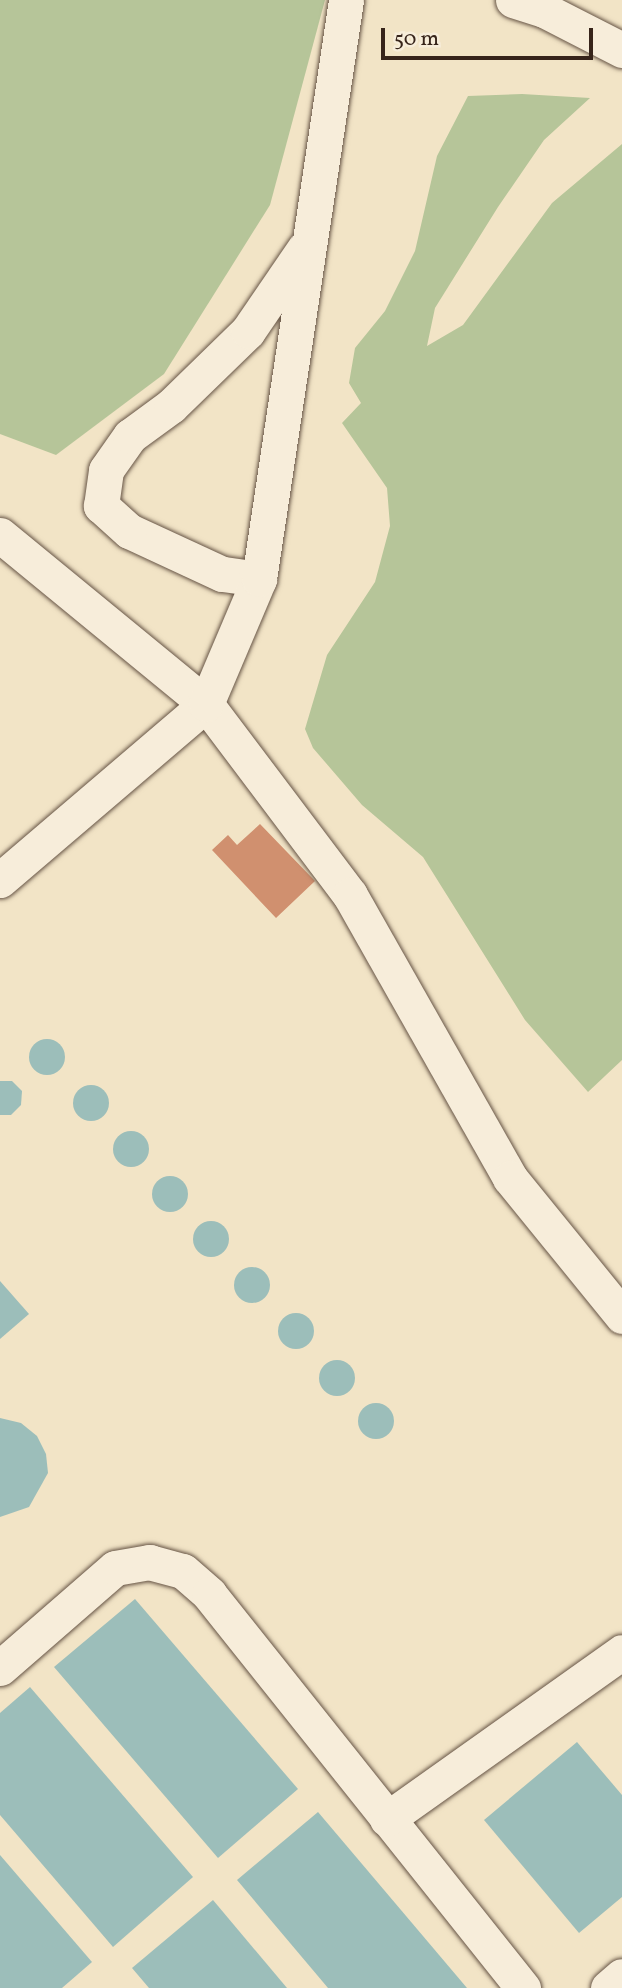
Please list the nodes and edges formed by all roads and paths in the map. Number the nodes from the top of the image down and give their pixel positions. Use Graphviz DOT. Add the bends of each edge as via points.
graph roads {
  1 [pos="346,0"];
  2 [pos="513,0"];
  3 [pos="571,0"];
  4 [pos="615,46"];
  5 [pos="310,240"];
  6 [pos="0,535"];
  7 [pos="258,579"];
  8 [pos="206,704"];
  9 [pos="0,880"];
  10 [pos="622,1316"];
  11 [pos="622,1652"];
  12 [pos="0,1668"];
  13 [pos="387,1819"];
  14 [pos="622,1976"];
  15 [pos="521,1988"];
  16 [pos="608,1988"];
  1 -- 5 [label="street"];
  2 -- 4 [label="street"];
  3 -- 4 [label="street"];
  5 -- 7 [label="street"];
  5 -- 7 [label="street" via="248,331 171,406 130,436 106,470 101,506 129,531 222,574"];
  6 -- 8 [label="street"];
  7 -- 8 [label="street"];
  8 -- 9 [label="street"];
  8 -- 10 [label="street" via="350,895 510,1178"];
  11 -- 13 [label="street"];
  12 -- 13 [label="street" via="115,1568 149,1562 183,1571 209,1594"];
  13 -- 15 [label="street"];
  14 -- 16 [label="street"];
}
